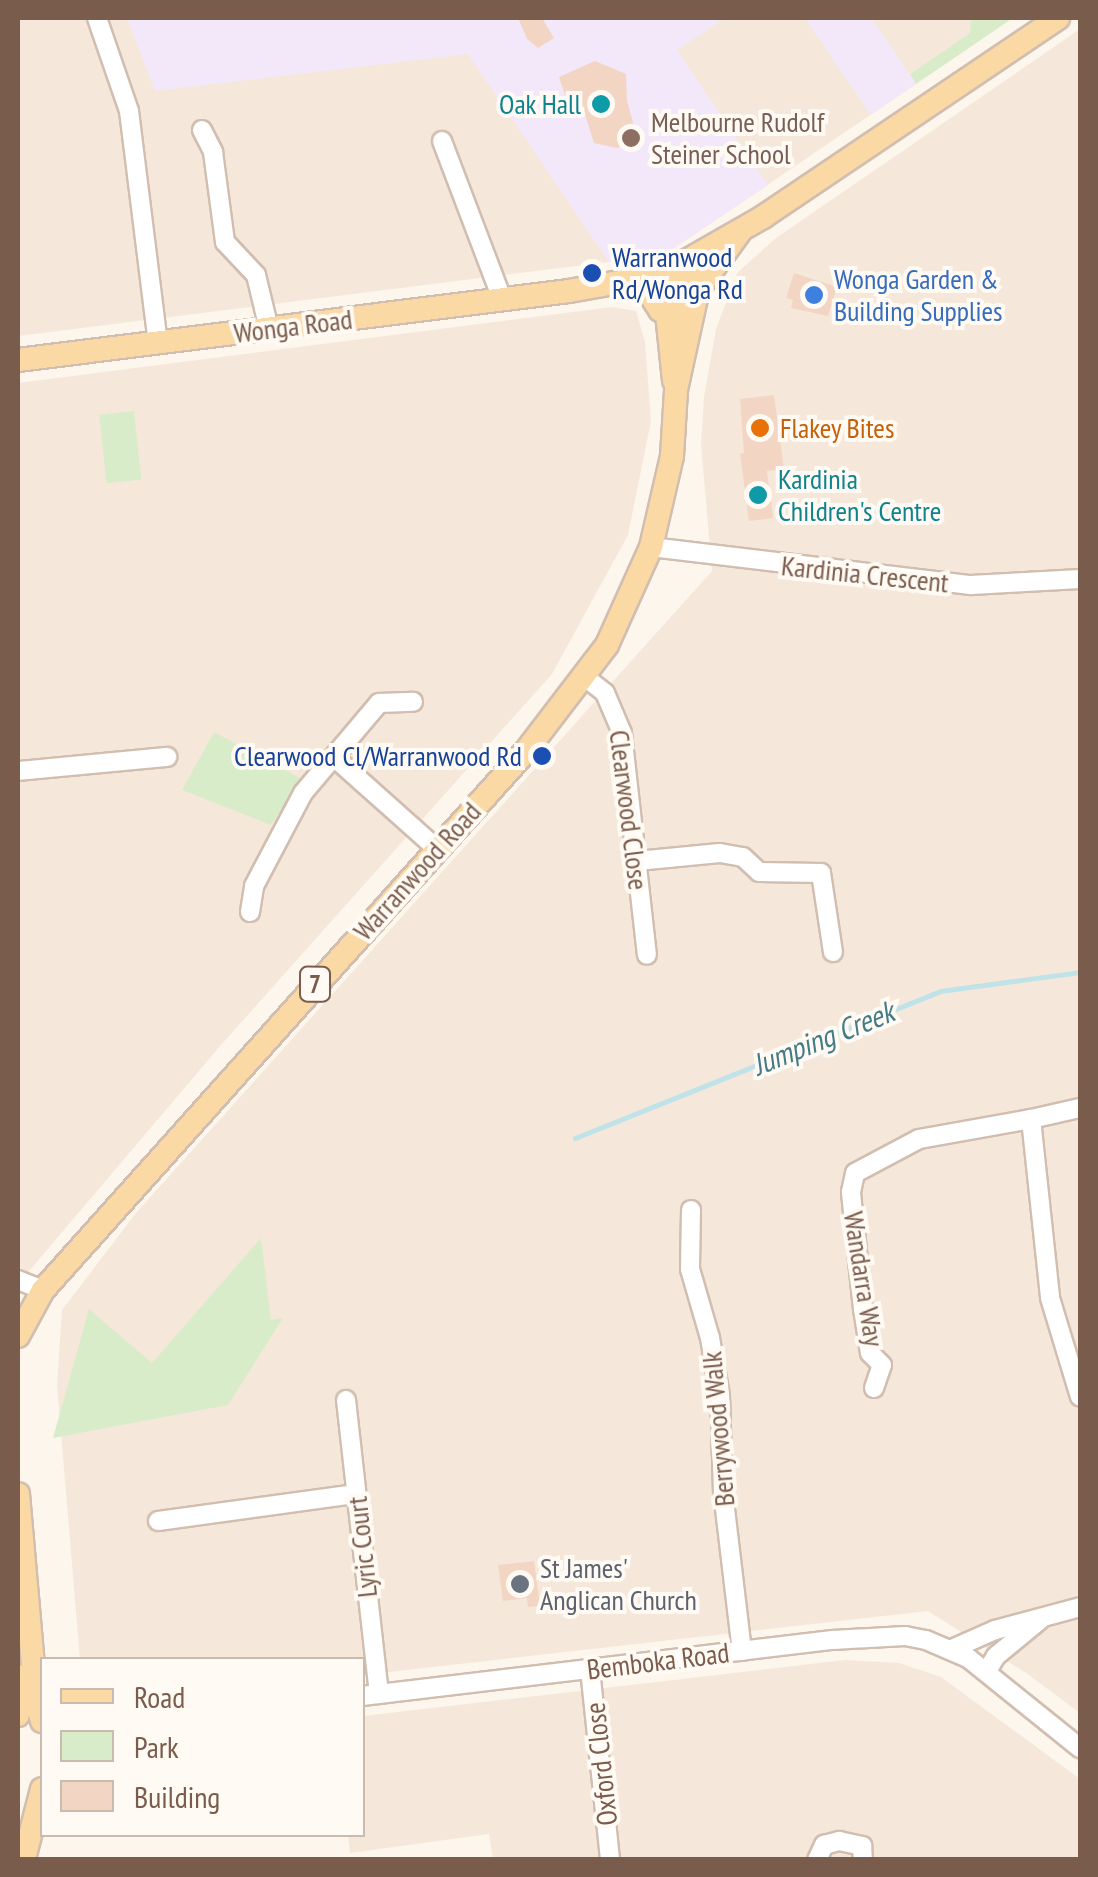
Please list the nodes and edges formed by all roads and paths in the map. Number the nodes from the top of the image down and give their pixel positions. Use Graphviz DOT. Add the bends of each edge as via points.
graph roads {
  1 [pos="97,18"];
  2 [pos="1058,18"];
  3 [pos="202,130"];
  4 [pos="442,141"];
  5 [pos="742,230"];
  6 [pos="662,288"];
  7 [pos="695,298"];
  8 [pos="502,299"];
  9 [pos="268,329"];
  10 [pos="158,343"];
  11 [pos="18,360"];
  12 [pos="676,390"];
  13 [pos="651,547"];
  14 [pos="1080,578"];
  15 [pos="586,678"];
  16 [pos="413,702"];
  17 [pos="167,757"];
  18 [pos="335,758"];
  19 [pos="18,771"];
  20 [pos="437,849"];
  21 [pos="637,861"];
  22 [pos="250,912"];
  23 [pos="833,952"];
  24 [pos="647,955"];
  25 [pos="1080,1108"];
  26 [pos="1031,1119"];
  27 [pos="690,1210"];
  28 [pos="18,1280"];
  29 [pos="43,1290"];
  30 [pos="18,1336"];
  31 [pos="874,1388"];
  32 [pos="1080,1397"];
  33 [pos="346,1400"];
  34 [pos="18,1494"];
  35 [pos="356,1494"];
  36 [pos="158,1520"];
  37 [pos="1080,1607"];
  38 [pos="1045,1616"];
  39 [pos="952,1649"];
  40 [pos="34,1651"];
  41 [pos="742,1651"];
  42 [pos="40,1669"];
  43 [pos="590,1670"];
  44 [pos="988,1672"];
  45 [pos="371,1695"];
  46 [pos="40,1704"];
  47 [pos="18,1714"];
  48 [pos="1080,1748"];
  49 [pos="40,1793"];
  50 [pos="18,1806"];
  51 [pos="23,1850"];
  52 [pos="610,1860"];
  53 [pos="817,1860"];
  54 [pos="863,1860"];
  1 -- 10 [label="street" via="129,111"];
  2 -- 5 [label="main road, 7"];
  3 -- 9 [label="street" via="213,152 225,242 256,275"];
  4 -- 8 [label="street"];
  5 -- 6 [label="main road, 7"];
  5 -- 7 [label="main road, 7"];
  6 -- 7 [label="main road" via="681,314"];
  6 -- 7 [label="main road" via="686,273"];
  6 -- 8 [label="main road, Wonga Road"];
  6 -- 12 [label="main road, Warranwood Road / 7"];
  7 -- 12 [label="main road, Warranwood Road / 7"];
  8 -- 9 [label="main road, Wonga Road"];
  9 -- 10 [label="main road, Wonga Road"];
  10 -- 11 [label="main road, Wonga Road"];
  12 -- 13 [label="main road, Warranwood Road / 7" via="674,446"];
  13 -- 14 [label="street, Kardinia Crescent" via="971,586"];
  13 -- 15 [label="main road, Warranwood Road / 7"];
  15 -- 20 [label="main road, Warranwood Road / 7"];
  15 -- 21 [label="street, Clearwood Close" via="604,693 622,733"];
  16 -- 18 [label="street" via="380,704"];
  17 -- 19 [label="street"];
  18 -- 20 [label="street"];
  18 -- 22 [label="street" via="284,824 254,886"];
  20 -- 29 [label="main road, Warranwood Road / 7"];
  21 -- 23 [label="street" via="720,852 743,858 759,872 822,872"];
  21 -- 24 [label="street, Clearwood Close"];
  25 -- 26 [label="street, Wandarra Way"];
  26 -- 31 [label="street, Wandarra Way" via="919,1140 855,1172 851,1192 870,1353 882,1366"];
  26 -- 32 [label="street" via="1050,1298"];
  27 -- 41 [label="street, Berrywood Walk" via="690,1269 720,1396 723,1492"];
  28 -- 29 [label="street"];
  29 -- 30 [label="main road, 7"];
  33 -- 35 [label="street, Lyric Court"];
  34 -- 40 [label="main road"];
  35 -- 36 [label="street"];
  35 -- 45 [label="street, Lyric Court"];
  37 -- 38 [label="street"];
  38 -- 39 [label="street"];
  38 -- 44 [label="street" via="996,1656"];
  39 -- 41 [label="street, Bemboka Road" via="889,1635"];
  39 -- 44 [label="street, Bemboka Road"];
  40 -- 42 [label="street"];
  40 -- 46 [label="main road"];
  40 -- 47 [label="main road"];
  41 -- 43 [label="street, Bemboka Road"];
  43 -- 45 [label="street, Bemboka Road"];
  43 -- 52 [label="street, Oxford Close"];
  44 -- 48 [label="street, Bemboka Road"];
  49 -- 51 [label="main road"];
  50 -- 51 [label="main road"];
  53 -- 54 [label="street" via="824,1845 840,1841 862,1846"];
}
